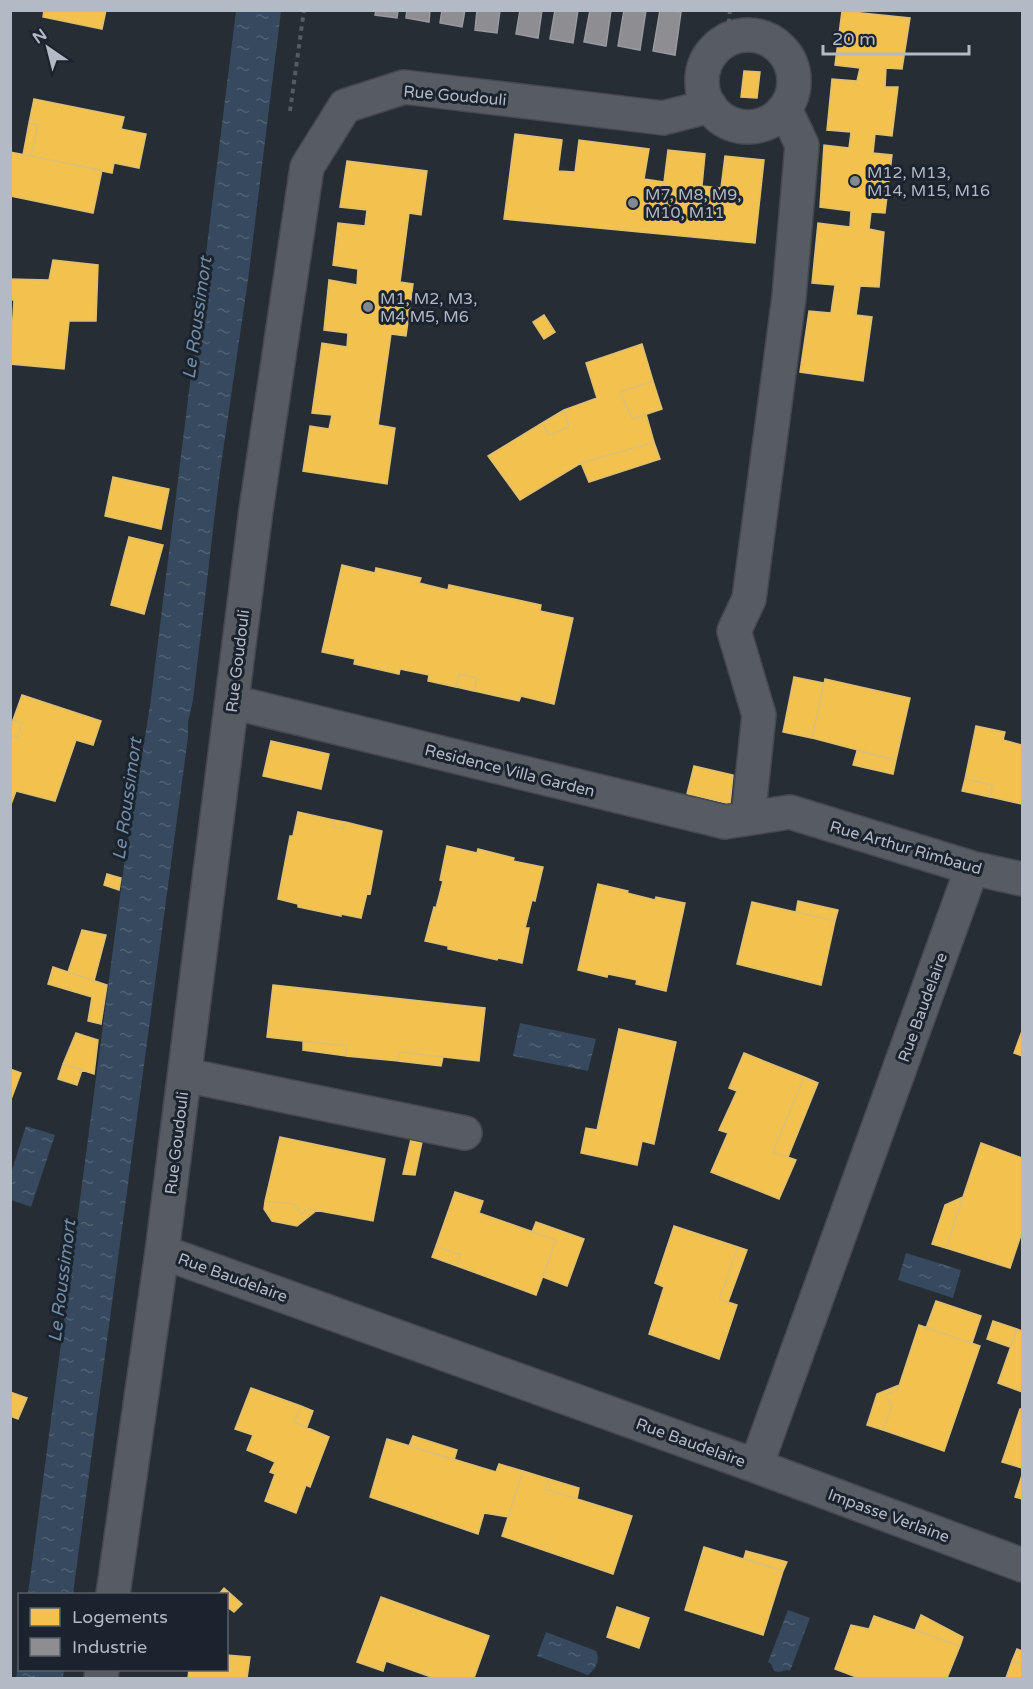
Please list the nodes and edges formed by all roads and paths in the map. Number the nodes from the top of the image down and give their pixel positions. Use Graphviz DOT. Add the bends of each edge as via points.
graph roads {
  1 [pos="729,26"];
  2 [pos="710,106"];
  3 [pos="785,109"];
  4 [pos="232,702"];
  5 [pos="790,812"];
  6 [pos="748,818"];
  7 [pos="972,868"];
  8 [pos="1023,879"];
  9 [pos="185,1075"];
  10 [pos="465,1133"];
  11 [pos="162,1252"];
  12 [pos="756,1466"];
  13 [pos="1023,1565"];
  14 [pos="113,1593"];
  1 -- 2 [label="street" via="706,63 702,78 703,93"];
  1 -- 3 [label="street" via="743,36 759,36 773,42 784,53 794,81"];
  2 -- 3 [label="street" via="726,121 747,127 774,119"];
  2 -- 4 [label="street, Rue Goudouli" via="663,118 404,87 345,106 307,167"];
  3 -- 6 [label="street" via="802,145 789,297 749,599 734,631 759,715"];
  4 -- 6 [label="street, Residence Villa Garden" via="725,822"];
  4 -- 9 [label="street, Rue Goudouli"];
  5 -- 6 [label="street, Residence Villa Garden"];
  5 -- 7 [label="street, Rue Arthur Rimbaud"];
  7 -- 8 [label="street, Rue Arthur Rimbaud"];
  7 -- 12 [label="street, Rue Baudelaire"];
  9 -- 10 [label="street"];
  9 -- 11 [label="street, Rue Goudouli"];
  11 -- 12 [label="street, Rue Baudelaire"];
  11 -- 14 [label="street, Rue Goudouli"];
  12 -- 13 [label="street, Impasse Verlaine"];
}
